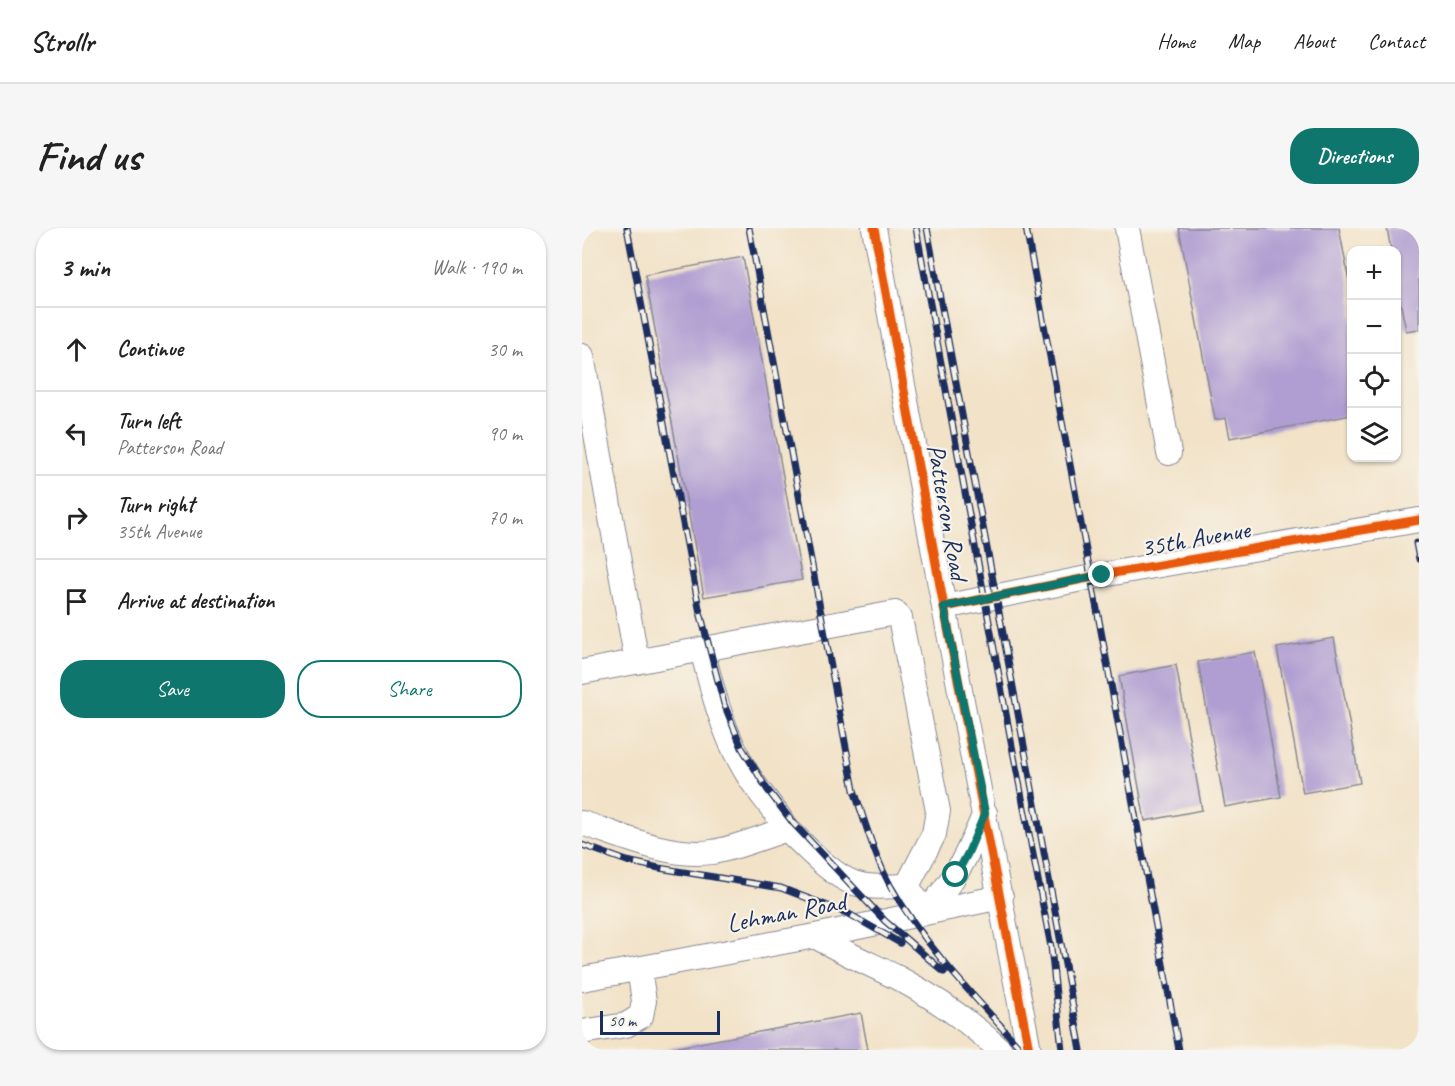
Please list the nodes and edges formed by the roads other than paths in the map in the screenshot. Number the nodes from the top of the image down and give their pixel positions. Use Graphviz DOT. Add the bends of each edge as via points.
graph roads {
  1 [pos="874,228"];
  2 [pos="1127,228"];
  3 [pos="582,356"];
  4 [pos="1169,453"];
  5 [pos="1419,520"];
  6 [pos="944,607"];
  7 [pos="702,649"];
  8 [pos="637,662"];
  9 [pos="582,672"];
  10 [pos="985,813"];
  11 [pos="582,824"];
  12 [pos="787,829"];
  13 [pos="907,886"];
  14 [pos="1001,897"];
  15 [pos="925,913"];
  16 [pos="815,936"];
  17 [pos="639,969"];
  18 [pos="582,979"];
  19 [pos="582,1032"];
  20 [pos="1000,1050"];
  21 [pos="1029,1050"];
  1 -- 6 [label="street, Patterson Road"];
  2 -- 4 [label="street"];
  3 -- 8 [label="street"];
  5 -- 6 [label="street, 35th Avenue" via="1102,575"];
  6 -- 10 [label="street, Patterson Road"];
  7 -- 8 [label="street"];
  7 -- 12 [label="street" via="713,692 744,768"];
  7 -- 13 [label="street" via="895,614 900,618 938,811 934,834"];
  8 -- 9 [label="street"];
  10 -- 14 [label="street, Patterson Road"];
  10 -- 15 [label="street" via="956,875"];
  11 -- 12 [label="street" via="672,851 695,853 713,852"];
  12 -- 13 [label="street" via="853,883"];
  13 -- 15 [label="street"];
  14 -- 15 [label="street, Lehman Road"];
  14 -- 21 [label="street, Patterson Road"];
  15 -- 16 [label="street, Lehman Road"];
  16 -- 17 [label="street, Lehman Road"];
  16 -- 20 [label="street" via="940,1003"];
  17 -- 18 [label="street, Lehman Road"];
  17 -- 19 [label="street" via="644,1001 641,1016 626,1025"];
}
